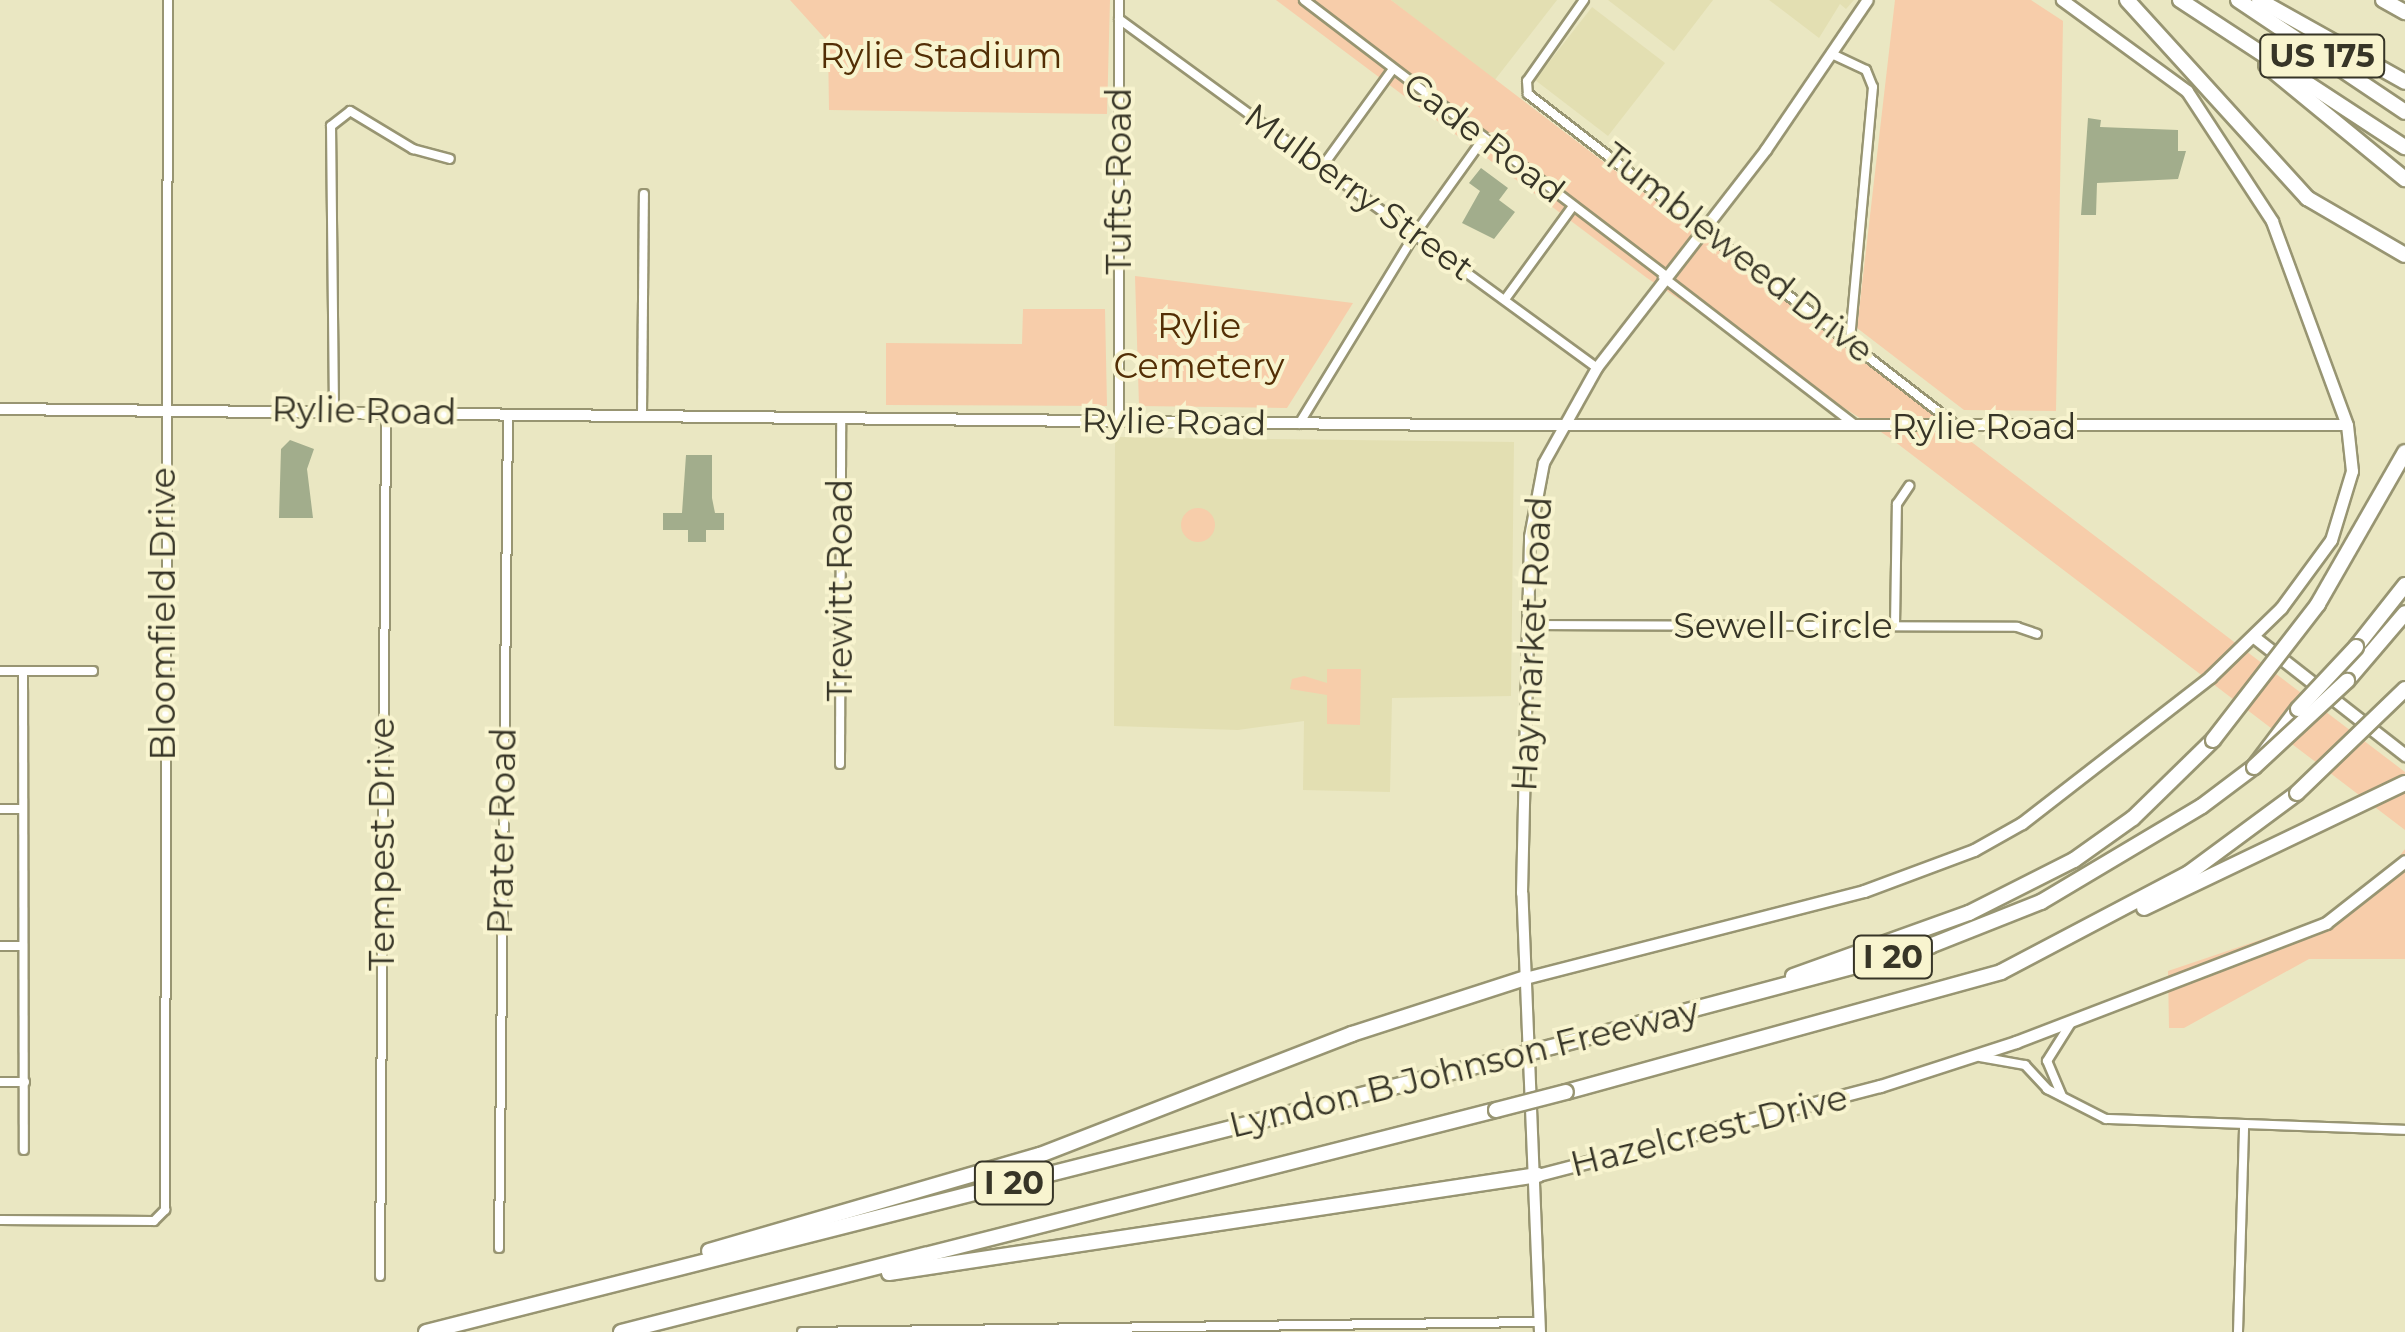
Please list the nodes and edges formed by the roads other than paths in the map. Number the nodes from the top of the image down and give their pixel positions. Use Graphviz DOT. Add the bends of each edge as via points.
graph roads {
  1 [pos="168,0"];
  2 [pos="1119,0"];
  3 [pos="1304,0"];
  4 [pos="1584,0"];
  5 [pos="1868,0"];
  6 [pos="2062,0"];
  7 [pos="2127,0"];
  8 [pos="2180,0"];
  9 [pos="2238,0"];
  10 [pos="2259,0"];
  11 [pos="2383,0"];
  12 [pos="2405,12"];
  13 [pos="2202,14"];
  14 [pos="1119,19"];
  15 [pos="1834,55"];
  16 [pos="1394,69"];
  17 [pos="2405,82"];
  18 [pos="2405,112"];
  19 [pos="1483,139"];
  20 [pos="2405,147"];
  21 [pos="450,159"];
  22 [pos="1322,167"];
  23 [pos="2405,179"];
  24 [pos="644,194"];
  25 [pos="1573,206"];
  26 [pos="1706,225"];
  27 [pos="1415,234"];
  28 [pos="2405,255"];
  29 [pos="1664,276"];
  30 [pos="1506,298"];
  31 [pos="1850,340"];
  32 [pos="1597,368"];
  33 [pos="0,409"];
  34 [pos="163,409"];
  35 [pos="334,410"];
  36 [pos="386,411"];
  37 [pos="508,414"];
  38 [pos="642,414"];
  39 [pos="841,417"];
  40 [pos="1120,421"];
  41 [pos="1300,424"];
  42 [pos="1956,425"];
  43 [pos="2347,425"];
  44 [pos="1560,426"];
  45 [pos="1857,426"];
  46 [pos="2405,452"];
  47 [pos="1908,486"];
  48 [pos="2405,585"];
  49 [pos="2405,614"];
  50 [pos="1528,625"];
  51 [pos="1895,626"];
  52 [pos="2038,634"];
  53 [pos="2254,637"];
  54 [pos="0,670"];
  55 [pos="23,671"];
  56 [pos="94,671"];
  57 [pos="2405,689"];
  58 [pos="2405,755"];
  59 [pos="840,764"];
  60 [pos="2254,767"];
  61 [pos="2405,783"];
  62 [pos="0,809"];
  63 [pos="23,809"];
  64 [pos="2405,861"];
  65 [pos="2098,928"];
  66 [pos="0,946"];
  67 [pos="23,946"];
  68 [pos="1525,978"];
  69 [pos="1684,1012"];
  70 [pos="2073,1021"];
  71 [pos="1974,1057"];
  72 [pos="0,1082"];
  73 [pos="24,1082"];
  74 [pos="2065,1100"];
  75 [pos="2244,1127"];
  76 [pos="2405,1130"];
  77 [pos="24,1150"];
  78 [pos="1538,1175"];
  79 [pos="0,1220"];
  80 [pos="499,1248"];
  81 [pos="380,1276"];
  82 [pos="774,1292"];
  83 [pos="560,1298"];
  84 [pos="1540,1327"];
  85 [pos="426,1332"];
  86 [pos="621,1332"];
  87 [pos="802,1332"];
  88 [pos="2238,1332"];
  1 -- 34 [label="street, Bloomfield Drive"];
  2 -- 14 [label="street, Tufts Road"];
  3 -- 16 [label="street, Cade Road"];
  4 -- 26 [label="street, Tumbleweed Drive" via="1527,81 1536,102"];
  5 -- 15 [label="street, Haymarket Road"];
  6 -- 43 [label="main road, Lyndon B Johnson Freeway" via="2188,90 2255,190 2300,282"];
  7 -- 28 [label="highway" via="2307,198"];
  8 -- 13 [label="highway, US 175"];
  9 -- 18 [label="highway, US 175"];
  10 -- 17 [label="highway"];
  11 -- 12 [label="highway"];
  13 -- 20 [label="highway, US 175"];
  13 -- 23 [label="highway"];
  14 -- 22 [label="street, Mulberry Street"];
  14 -- 40 [label="street, Tufts Road"];
  15 -- 26 [label="street, Haymarket Road"];
  15 -- 31 [label="street" via="1866,70 1873,87"];
  16 -- 19 [label="street, Cade Road"];
  16 -- 22 [label="street"];
  19 -- 25 [label="street, Cade Road"];
  19 -- 27 [label="street"];
  21 -- 35 [label="street" via="412,149 350,111 332,126"];
  22 -- 27 [label="street, Mulberry Street"];
  24 -- 38 [label="street"];
  25 -- 29 [label="street, Cade Road"];
  25 -- 30 [label="street"];
  26 -- 29 [label="street, Haymarket Road"];
  26 -- 31 [label="street, Tumbleweed Drive"];
  27 -- 30 [label="street, Mulberry Street"];
  27 -- 41 [label="street"];
  29 -- 32 [label="street, Haymarket Road"];
  29 -- 45 [label="street, Cade Road"];
  30 -- 32 [label="street, Mulberry Street"];
  31 -- 42 [label="street, Tumbleweed Drive"];
  32 -- 44 [label="street, Haymarket Road"];
  33 -- 34 [label="street, Rylie Road"];
  34 -- 35 [label="street, Rylie Road"];
  34 -- 79 [label="street, Bloomfield Drive" via="165,1210 154,1221"];
  35 -- 36 [label="street, Rylie Road"];
  36 -- 37 [label="street, Rylie Road"];
  36 -- 81 [label="street, Tempest Drive"];
  37 -- 38 [label="street, Rylie Road"];
  37 -- 80 [label="street, Prater Road"];
  38 -- 39 [label="street, Rylie Road"];
  39 -- 40 [label="street, Rylie Road"];
  39 -- 59 [label="street, Trewitt Road"];
  40 -- 41 [label="street, Rylie Road"];
  41 -- 44 [label="street, Rylie Road"];
  42 -- 43 [label="street, Rylie Road"];
  42 -- 45 [label="street, Rylie Road"];
  43 -- 53 [label="main road, Lyndon B Johnson Freeway" via="2352,472 2337,527"];
  44 -- 45 [label="street, Rylie Road"];
  44 -- 50 [label="street, Haymarket Road" via="1535,500"];
  46 -- 69 [label="highway, bridge" via="2318,604 2214,740 2133,818 2040,879 1917,934"];
  47 -- 51 [label="street" via="1897,504"];
  48 -- 60 [label="highway, bridge"];
  49 -- 60 [label="highway, Lyndon B Johnson Freeway / I 20, bridge"];
  50 -- 51 [label="street, Sewell Circle"];
  50 -- 68 [label="street, Haymarket Road"];
  51 -- 52 [label="street, Sewell Circle"];
  53 -- 58 [label="main road"];
  53 -- 68 [label="main road, Lyndon B Johnson Freeway" via="2022,823 1932,870"];
  54 -- 55 [label="street"];
  55 -- 56 [label="street"];
  55 -- 63 [label="street"];
  57 -- 65 [label="highway, Lyndon B Johnson Freeway / I 20, bridge" via="2297,793 2189,873"];
  60 -- 69 [label="highway, Lyndon B Johnson Freeway / I 20" via="2091,876 1986,926"];
  61 -- 65 [label="highway"];
  62 -- 63 [label="street"];
  63 -- 67 [label="street"];
  64 -- 70 [label="main road" via="2326,923"];
  65 -- 82 [label="highway, Lyndon B Johnson Freeway / I 20, bridge" via="1911,1003"];
  66 -- 67 [label="street"];
  67 -- 73 [label="street"];
  68 -- 78 [label="street, Haymarket Road"];
  68 -- 83 [label="highway" via="1352,1034 1040,1155"];
  69 -- 83 [label="highway, Lyndon B Johnson Freeway / I 20, bridge"];
  70 -- 71 [label="main road"];
  70 -- 74 [label="street" via="2046,1060"];
  71 -- 74 [label="street" via="2025,1065"];
  71 -- 78 [label="main road, Hazelcrest Drive"];
  72 -- 73 [label="street"];
  73 -- 77 [label="street"];
  74 -- 75 [label="street" via="2128,1122"];
  75 -- 76 [label="street"];
  75 -- 88 [label="street"];
  78 -- 82 [label="highway" via="1370,1205 1082,1238"];
  78 -- 84 [label="street, Haymarket Road"];
  82 -- 86 [label="highway, Lyndon B Johnson Freeway / I 20"];
  83 -- 85 [label="highway, Lyndon B Johnson Freeway / I 20"];
  84 -- 87 [label="street"];
}
